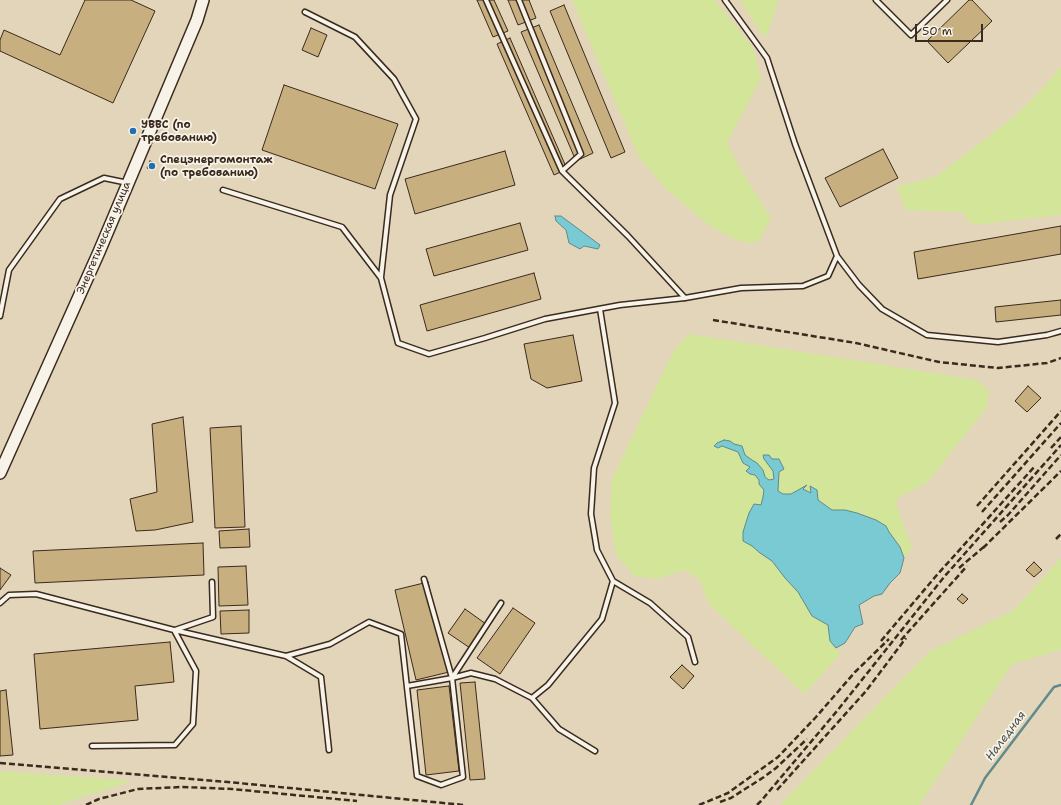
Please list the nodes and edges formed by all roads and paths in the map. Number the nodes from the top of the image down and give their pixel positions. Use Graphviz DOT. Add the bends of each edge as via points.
graph roads {
  1 [pos="203,0"];
  2 [pos="486,0"];
  3 [pos="519,0"];
  4 [pos="725,0"];
  5 [pos="876,0"];
  6 [pos="947,0"];
  7 [pos="305,12"];
  8 [pos="562,171"];
  9 [pos="128,183"];
  10 [pos="224,190"];
  11 [pos="838,256"];
  12 [pos="381,278"];
  13 [pos="685,298"];
  14 [pos="600,309"];
  15 [pos="0,316"];
  16 [pos="1061,331"];
  17 [pos="0,473"];
  18 [pos="424,579"];
  19 [pos="613,581"];
  20 [pos="212,582"];
  21 [pos="0,603"];
  22 [pos="501,603"];
  23 [pos="174,630"];
  24 [pos="286,656"];
  25 [pos="695,662"];
  26 [pos="452,678"];
  27 [pos="407,686"];
  28 [pos="532,698"];
  29 [pos="92,746"];
  30 [pos="329,750"];
  31 [pos="595,751"];
  1 -- 9 [label="street, Энергетическая улица" via="197,20"];
  2 -- 8 [label="lane"];
  3 -- 8 [label="lane" via="581,154"];
  4 -- 11 [label="lane" via="767,58 795,144"];
  5 -- 6 [label="lane" via="911,36"];
  7 -- 12 [label="lane" via="355,37 394,79 416,119 390,195"];
  8 -- 13 [label="lane" via="628,236"];
  9 -- 15 [label="lane" via="104,178 60,199 8,270"];
  9 -- 17 [label="street, Энергетическая улица"];
  10 -- 12 [label="lane" via="342,227"];
  11 -- 13 [label="lane" via="828,276 803,286 741,288"];
  11 -- 16 [label="lane" via="882,309 927,335 998,342"];
  12 -- 14 [label="lane" via="398,343 429,354 545,319"];
  13 -- 14 [label="lane"];
  14 -- 19 [label="lane" via="615,403 594,468 591,514 597,550"];
  18 -- 26 [label="lane"];
  19 -- 25 [label="lane" via="650,603 688,637"];
  19 -- 28 [label="lane" via="602,619 548,685"];
  20 -- 23 [label="lane" via="213,617"];
  21 -- 23 [label="lane" via="9,595 36,594"];
  22 -- 26 [label="lane"];
  23 -- 24 [label="lane"];
  23 -- 29 [label="lane" via="196,671 193,724 175,745"];
  24 -- 27 [label="lane" via="330,644 369,622 401,634"];
  24 -- 30 [label="lane" via="321,677"];
  26 -- 27 [label="lane"];
  26 -- 27 [label="lane" via="463,777 441,785 417,776"];
  26 -- 28 [label="lane" via="471,673 495,679"];
  28 -- 31 [label="lane" via="559,730"];
}
